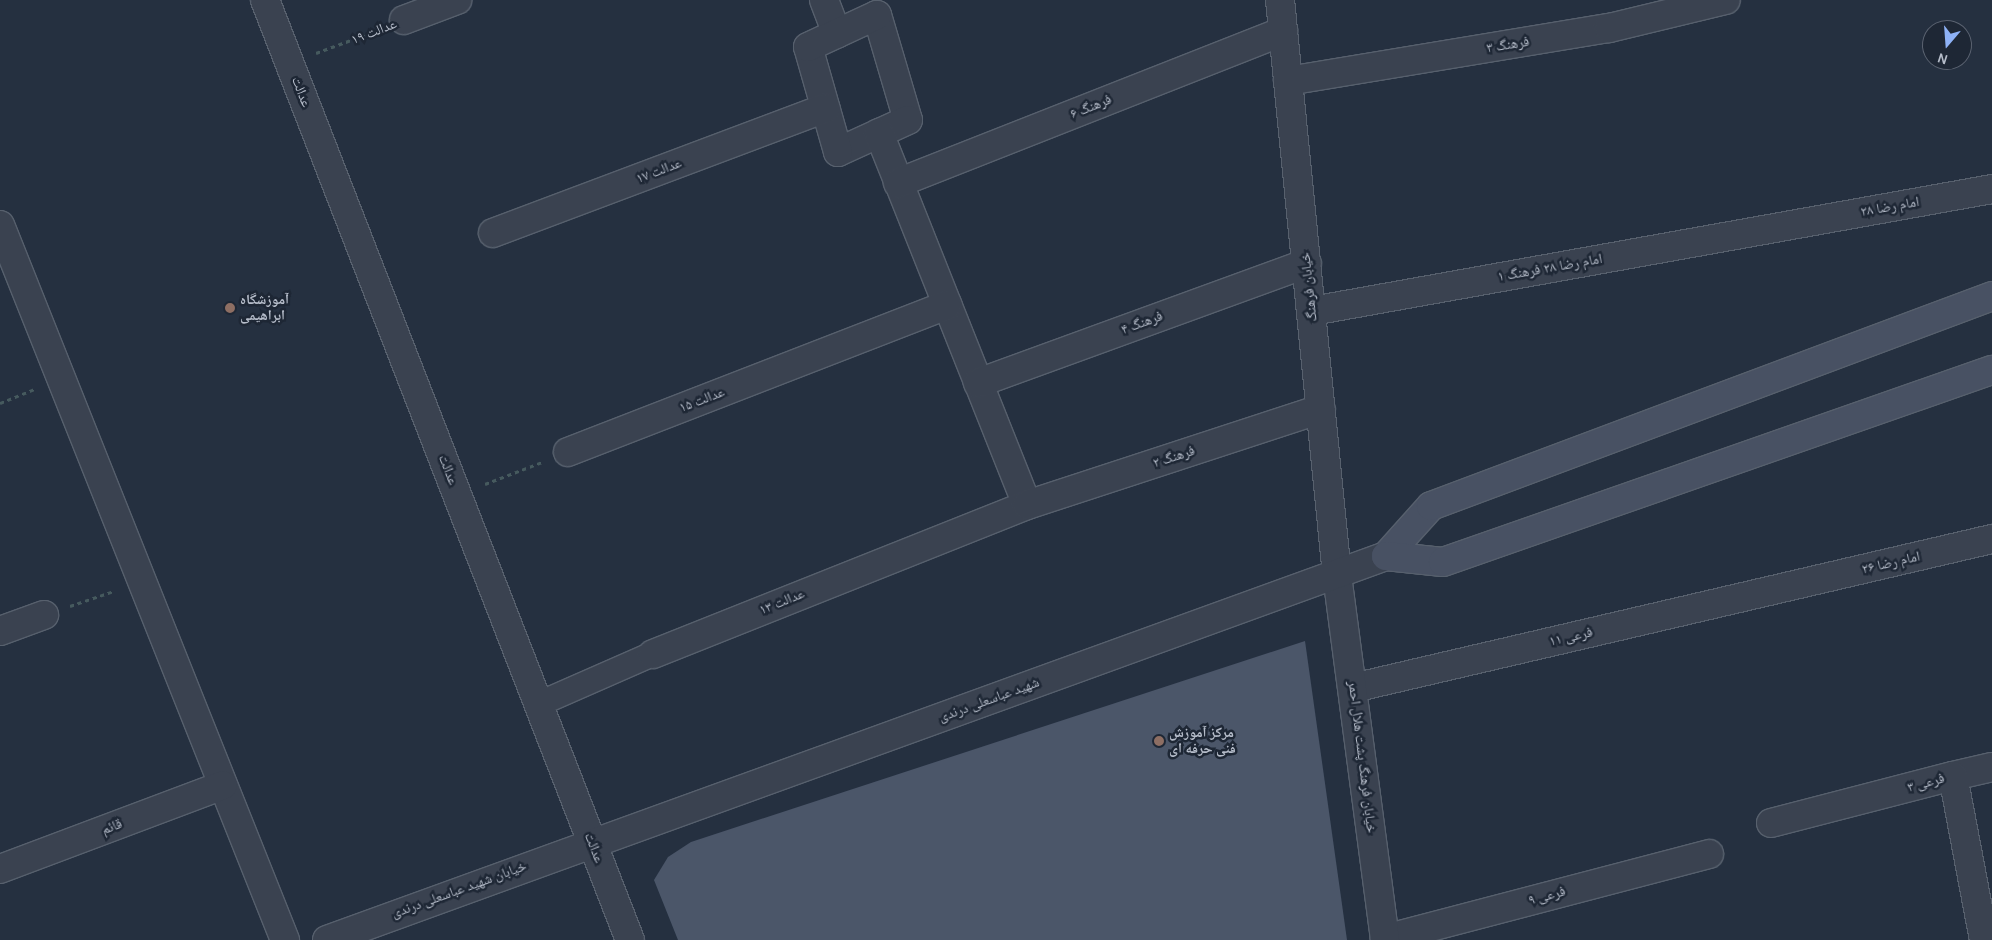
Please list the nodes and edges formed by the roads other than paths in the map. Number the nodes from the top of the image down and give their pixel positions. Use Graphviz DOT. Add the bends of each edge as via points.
graph roads {
  1 [pos="266,0"];
  2 [pos="458,0"];
  3 [pos="824,0"];
  4 [pos="1280,0"];
  5 [pos="1726,0"];
  6 [pos="404,20"];
  7 [pos="1283,31"];
  8 [pos="837,34"];
  9 [pos="1288,81"];
  10 [pos="825,108"];
  11 [pos="879,133"];
  12 [pos="898,183"];
  13 [pos="1992,189"];
  14 [pos="0,226"];
  15 [pos="1788,226"];
  16 [pos="493,233"];
  17 [pos="1307,262"];
  18 [pos="1992,296"];
  19 [pos="947,305"];
  20 [pos="1312,311"];
  21 [pos="1992,370"];
  22 [pos="978,383"];
  23 [pos="1321,409"];
  24 [pos="568,452"];
  25 [pos="1027,505"];
  26 [pos="1992,539"];
  27 [pos="1386,556"];
  28 [pos="1337,575"];
  29 [pos="1790,586"];
  30 [pos="44,615"];
  31 [pos="0,631"];
  32 [pos="653,654"];
  33 [pos="1353,688"];
  34 [pos="539,704"];
  35 [pos="1992,767"];
  36 [pos="1953,776"];
  37 [pos="223,784"];
  38 [pos="1771,823"];
  39 [pos="592,843"];
  40 [pos="1709,854"];
  41 [pos="0,869"];
  42 [pos="1979,936"];
  43 [pos="285,940"];
  44 [pos="327,940"];
  45 [pos="630,940"];
  46 [pos="1385,940"];
  1 -- 34 [label="street, عدالت"];
  2 -- 6 [label="street, عدالت ۱۹"];
  3 -- 8 [label="street"];
  4 -- 7 [label="street, خیابان فرهنگ"];
  5 -- 9 [label="street, فرهنگ ۳" via="1609,28"];
  7 -- 9 [label="street, خیابان فرهنگ"];
  7 -- 12 [label="street, فرهنگ ۶"];
  8 -- 10 [label="street" via="808,47"];
  8 -- 11 [label="street" via="878,15 908,120"];
  9 -- 17 [label="street, خیابان فرهنگ"];
  10 -- 11 [label="street" via="838,152"];
  10 -- 16 [label="street, عدالت ۱۷"];
  11 -- 12 [label="street"];
  12 -- 19 [label="street"];
  13 -- 15 [label="street, امام رضا ۲۸"];
  14 -- 37 [label="street"];
  15 -- 20 [label="street, امام رضا ۲۸ فرهنگ ۱"];
  17 -- 20 [label="street, خیابان فرهنگ"];
  17 -- 22 [label="street, فرهنگ ۴"];
  18 -- 27 [label="main road" via="1431,506"];
  19 -- 22 [label="street"];
  19 -- 24 [label="street, عدالت ۱۵"];
  20 -- 23 [label="street, خیابان فرهنگ"];
  21 -- 27 [label="main road" via="1443,562"];
  22 -- 25 [label="street"];
  23 -- 25 [label="street, فرهنگ ۲"];
  23 -- 28 [label="street, خیابان فرهنگ"];
  25 -- 32 [label="street, عدالت ۱۳"];
  26 -- 29 [label="street, امام رضا ۲۶"];
  27 -- 28 [label="street, شهید عباسعلی درندی"];
  28 -- 33 [label="street, خیابان فرهنگ پشت هلال احمر"];
  28 -- 39 [label="street, شهید عباسعلی درندی"];
  29 -- 33 [label="street, فرعی ۱۱"];
  30 -- 31 [label="street"];
  32 -- 34 [label="street, عدالت ۱۳"];
  33 -- 46 [label="street, خیابان فرهنگ پشت هلال احمر"];
  34 -- 39 [label="street, عدالت"];
  35 -- 36 [label="street"];
  36 -- 38 [label="street, فرعی ۳"];
  36 -- 42 [label="street, فرعی ۳"];
  37 -- 41 [label="street, قائم"];
  37 -- 43 [label="street"];
  39 -- 44 [label="street, خیابان شهید عباسعلی درندی"];
  39 -- 45 [label="street, عدالت"];
  40 -- 46 [label="street, فرعی ۹"];
}
